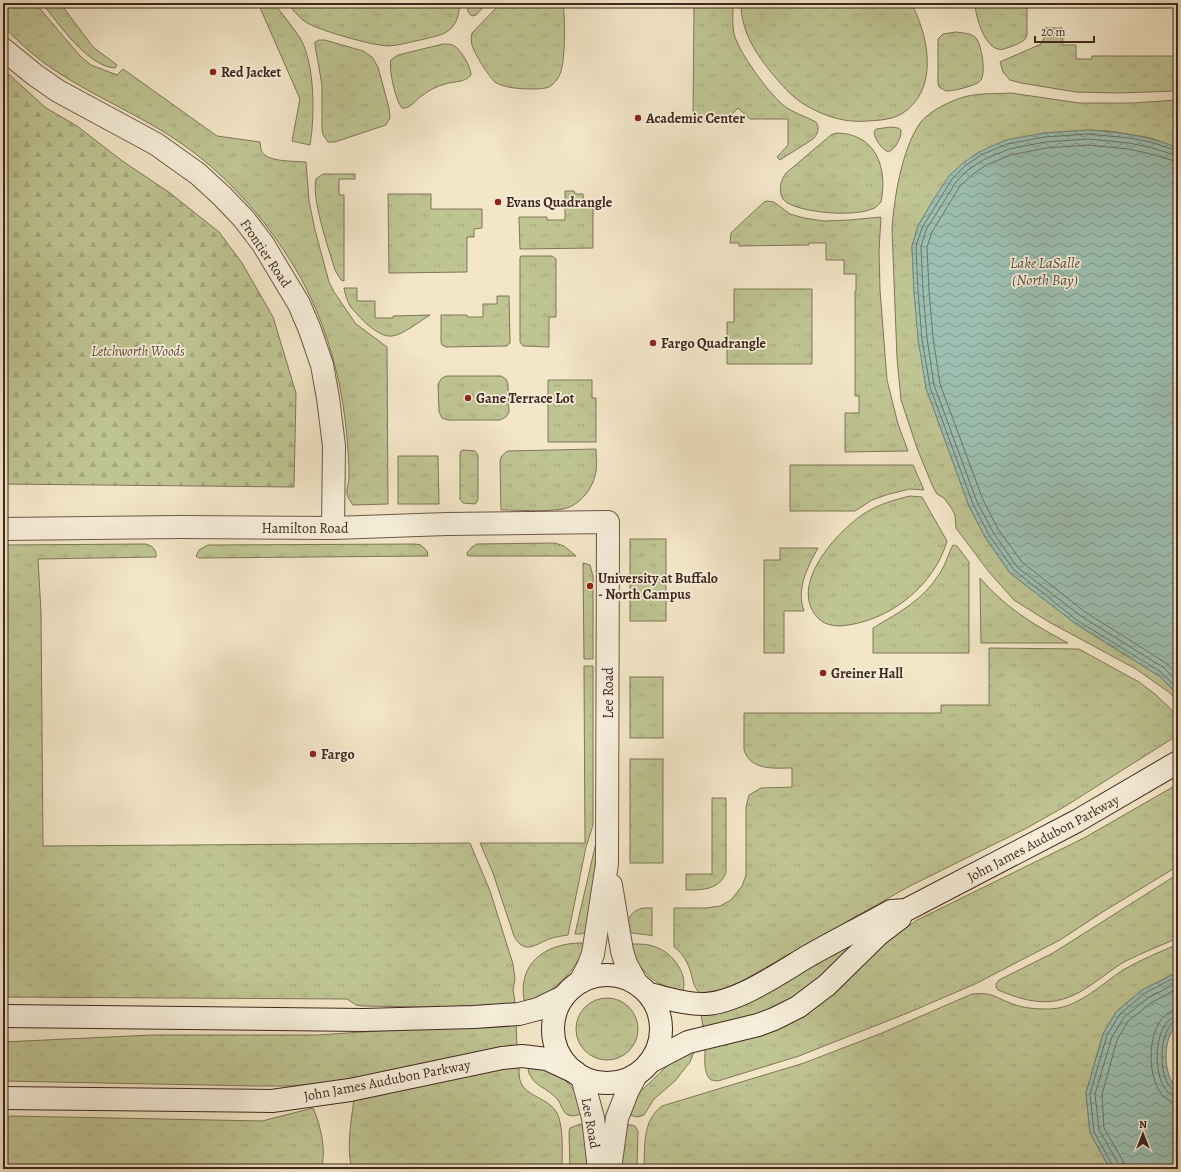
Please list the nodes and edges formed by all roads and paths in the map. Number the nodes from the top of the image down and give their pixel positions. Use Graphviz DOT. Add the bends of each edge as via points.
graph roads {
  1 [pos="3,49"];
  2 [pos="608,522"];
  3 [pos="333,528"];
  4 [pos="3,529"];
  5 [pos="1174,764"];
  6 [pos="607,864"];
  7 [pos="906,910"];
  8 [pos="580,982"];
  9 [pos="643,989"];
  10 [pos="563,997"];
  11 [pos="3,1016"];
  12 [pos="643,1069"];
  13 [pos="579,1075"];
  14 [pos="3,1098"];
  15 [pos="599,1169"];
  16 [pos="610,1169"];
  1 -- 3 [label="main road, Frontier Road" via="58,91 156,144 198,174 244,219 263,244 299,304 322,365 334,446"];
  2 -- 3 [label="main road, Hamilton Road"];
  2 -- 6 [label="main road, Lee Road"];
  3 -- 4 [label="main road, Hamilton Road"];
  5 -- 7 [label="main road, John James Audubon Parkway" via="1077,821"];
  6 -- 8 [label="main road, Lee Road" via="593,954"];
  6 -- 9 [label="main road, Lee Road" via="622,951"];
  7 -- 9 [label="main road, John James Audubon Parkway" via="891,911 756,987 720,1002 693,1004"];
  7 -- 12 [label="main road, John James Audubon Parkway" via="827,985 798,1006 758,1025 688,1042"];
  8 -- 9 [label="main road" via="607,975 626,978"];
  8 -- 10 [label="main road"];
  9 -- 12 [label="main road" via="658,1010 662,1028 659,1046"];
  10 -- 11 [label="main road" via="538,1009 519,1014 474,1017 363,1020"];
  10 -- 13 [label="main road" via="553,1023 554,1042 562,1059"];
  12 -- 13 [label="main road" via="619,1082 610,1083 600,1083"];
  12 -- 16 [label="main road, Lee Road" via="628,1090 617,1118"];
  13 -- 14 [label="main road, John James Audubon Parkway" via="547,1059 522,1056 350,1090 272,1101"];
  13 -- 15 [label="main road, Lee Road" via="593,1118"];
}
